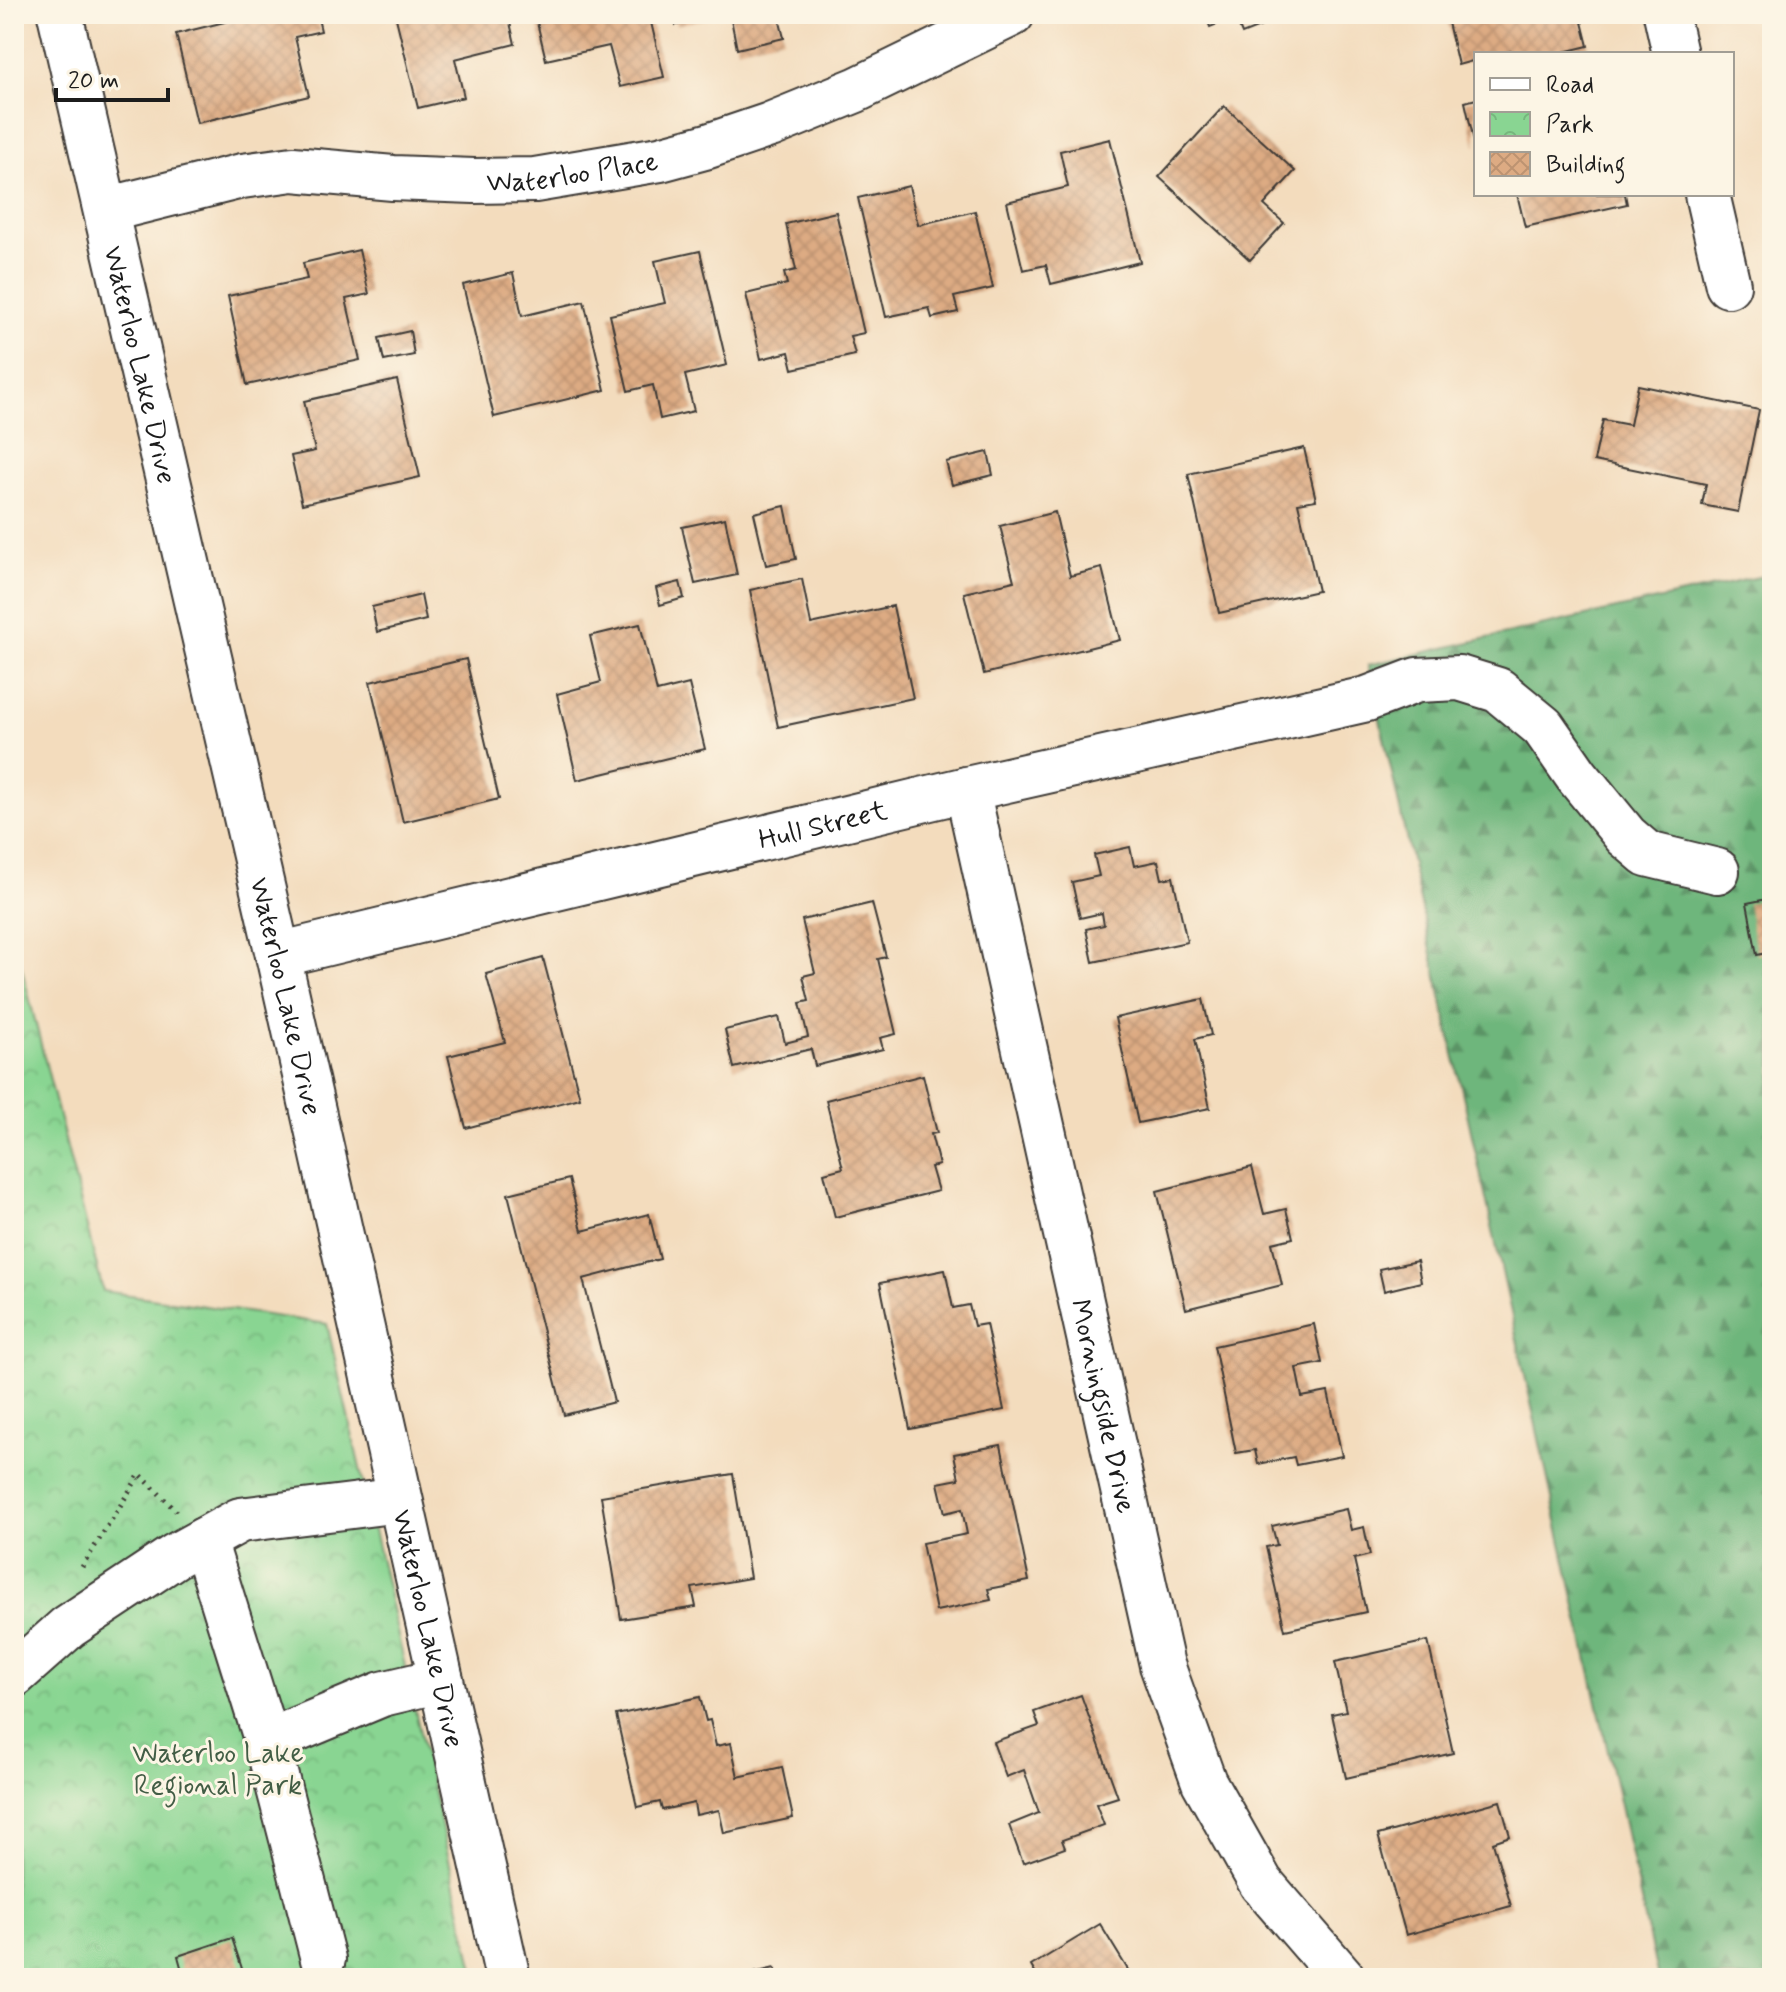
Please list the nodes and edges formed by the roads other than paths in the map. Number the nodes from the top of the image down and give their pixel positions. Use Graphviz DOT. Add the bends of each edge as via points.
graph roads {
  1 [pos="60,14"];
  2 [pos="1012,14"];
  3 [pos="1666,14"];
  4 [pos="1675,52"];
  5 [pos="1707,196"];
  6 [pos="106,210"];
  7 [pos="1728,285"];
  8 [pos="967,789"];
  9 [pos="1717,871"];
  10 [pos="278,955"];
  11 [pos="400,1500"];
  12 [pos="204,1540"];
  13 [pos="14,1675"];
  14 [pos="441,1680"];
  15 [pos="267,1742"];
  16 [pos="323,1959"];
  17 [pos="508,1978"];
  18 [pos="1343,1978"];
  1 -- 6 [label="street, Waterloo Lake Drive"];
  2 -- 6 [label="street, Waterloo Place" via="856,90 770,125 660,159 535,180 393,178 293,169 242,176"];
  3 -- 4 [label="street"];
  5 -- 7 [label="street"];
  6 -- 10 [label="street, Waterloo Lake Drive"];
  8 -- 9 [label="street, Hull Street" via="1367,699 1417,680 1459,678 1498,690 1543,727 1626,836 1647,854"];
  8 -- 10 [label="street, Hull Street"];
  8 -- 18 [label="street, Morningside Drive" via="1162,1665 1204,1782 1261,1883"];
  10 -- 11 [label="street, Waterloo Lake Drive"];
  11 -- 12 [label="street" via="240,1520"];
  11 -- 14 [label="street, Waterloo Lake Drive"];
  12 -- 13 [label="street" via="68,1627"];
  12 -- 15 [label="street"];
  14 -- 15 [label="street" via="382,1694"];
  14 -- 17 [label="street, Waterloo Lake Drive"];
  15 -- 16 [label="street"];
}
